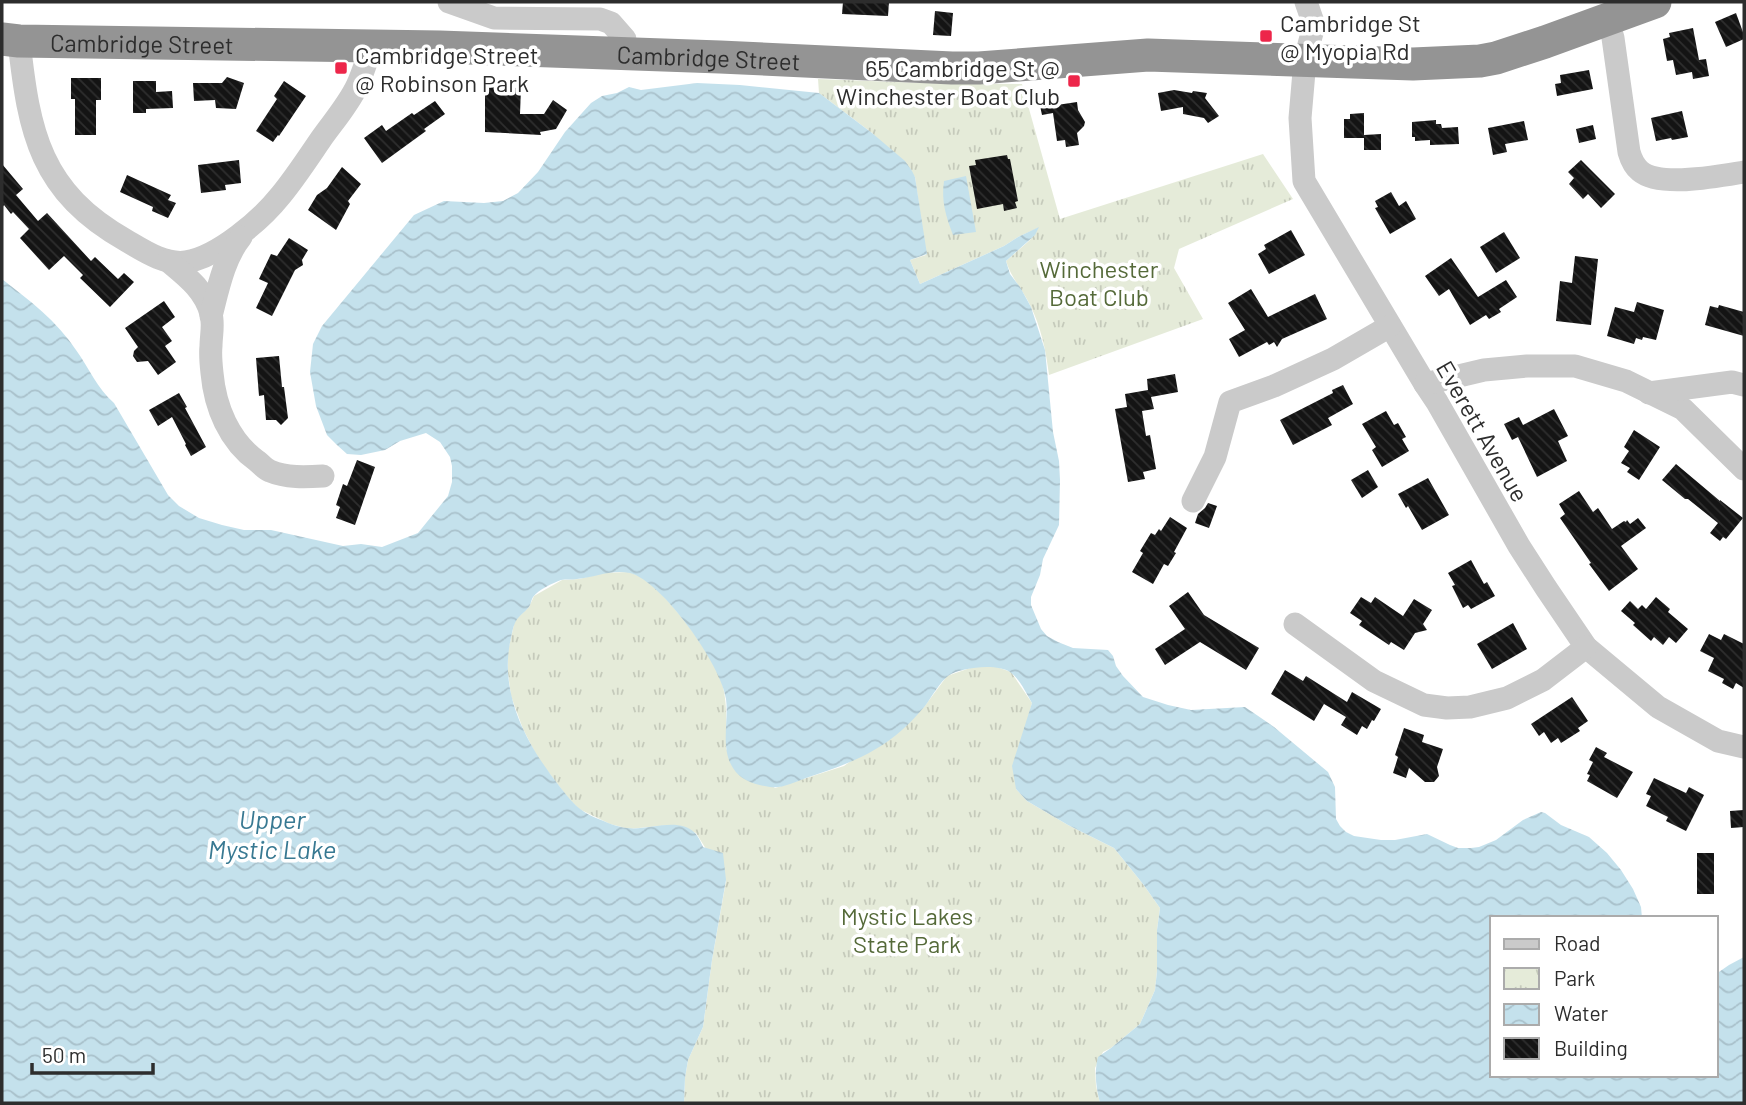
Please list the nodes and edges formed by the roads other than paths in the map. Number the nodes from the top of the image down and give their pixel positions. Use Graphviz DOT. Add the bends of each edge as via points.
graph roads {
  1 [pos="449,2"];
  2 [pos="1306,2"];
  3 [pos="1655,2"];
  4 [pos="1617,12"];
  5 [pos="10,40"];
  6 [pos="372,46"];
  7 [pos="625,53"];
  8 [pos="1305,60"];
  9 [pos="1744,172"];
  10 [pos="247,229"];
  11 [pos="168,261"];
  12 [pos="211,316"];
  13 [pos="1390,326"];
  14 [pos="1425,384"];
  15 [pos="1744,384"];
  16 [pos="1650,393"];
  17 [pos="1744,469"];
  18 [pos="323,476"];
  19 [pos="1193,501"];
  20 [pos="1295,624"];
  21 [pos="1587,647"];
  22 [pos="1744,747"];
  1 -- 7 [label="street" via="494,18 600,19 611,23 625,39"];
  2 -- 8 [label="street, Everett Avenue" via="1314,26"];
  3 -- 4 [label="highway, Cambridge Street"];
  4 -- 8 [label="highway, Cambridge Street" via="1533,46 1480,61"];
  4 -- 9 [label="street" via="1613,38 1631,160 1654,179"];
  5 -- 6 [label="highway, Cambridge Street"];
  5 -- 11 [label="street" via="41,153 59,184 107,230"];
  6 -- 7 [label="highway, Cambridge Street"];
  6 -- 10 [label="street" via="343,108 280,197"];
  7 -- 8 [label="highway, Cambridge Street" via="952,68 1148,55"];
  8 -- 13 [label="street, Everett Avenue" via="1300,118 1304,181"];
  10 -- 11 [label="street" via="204,256"];
  10 -- 12 [label="street" via="233,246"];
  11 -- 12 [label="street" via="192,281"];
  12 -- 18 [label="street" via="212,376 228,430 247,454 270,471"];
  13 -- 14 [label="street, Everett Avenue"];
  13 -- 19 [label="street" via="1333,359 1230,402 1215,457"];
  14 -- 16 [label="street" via="1484,370 1575,366"];
  14 -- 21 [label="street, Everett Avenue" via="1519,546"];
  15 -- 16 [label="street"];
  16 -- 17 [label="street" via="1682,408"];
  20 -- 21 [label="street" via="1374,681 1424,705 1447,708 1507,698 1543,680"];
  21 -- 22 [label="street, Everett Avenue" via="1658,707 1718,741"];
}
